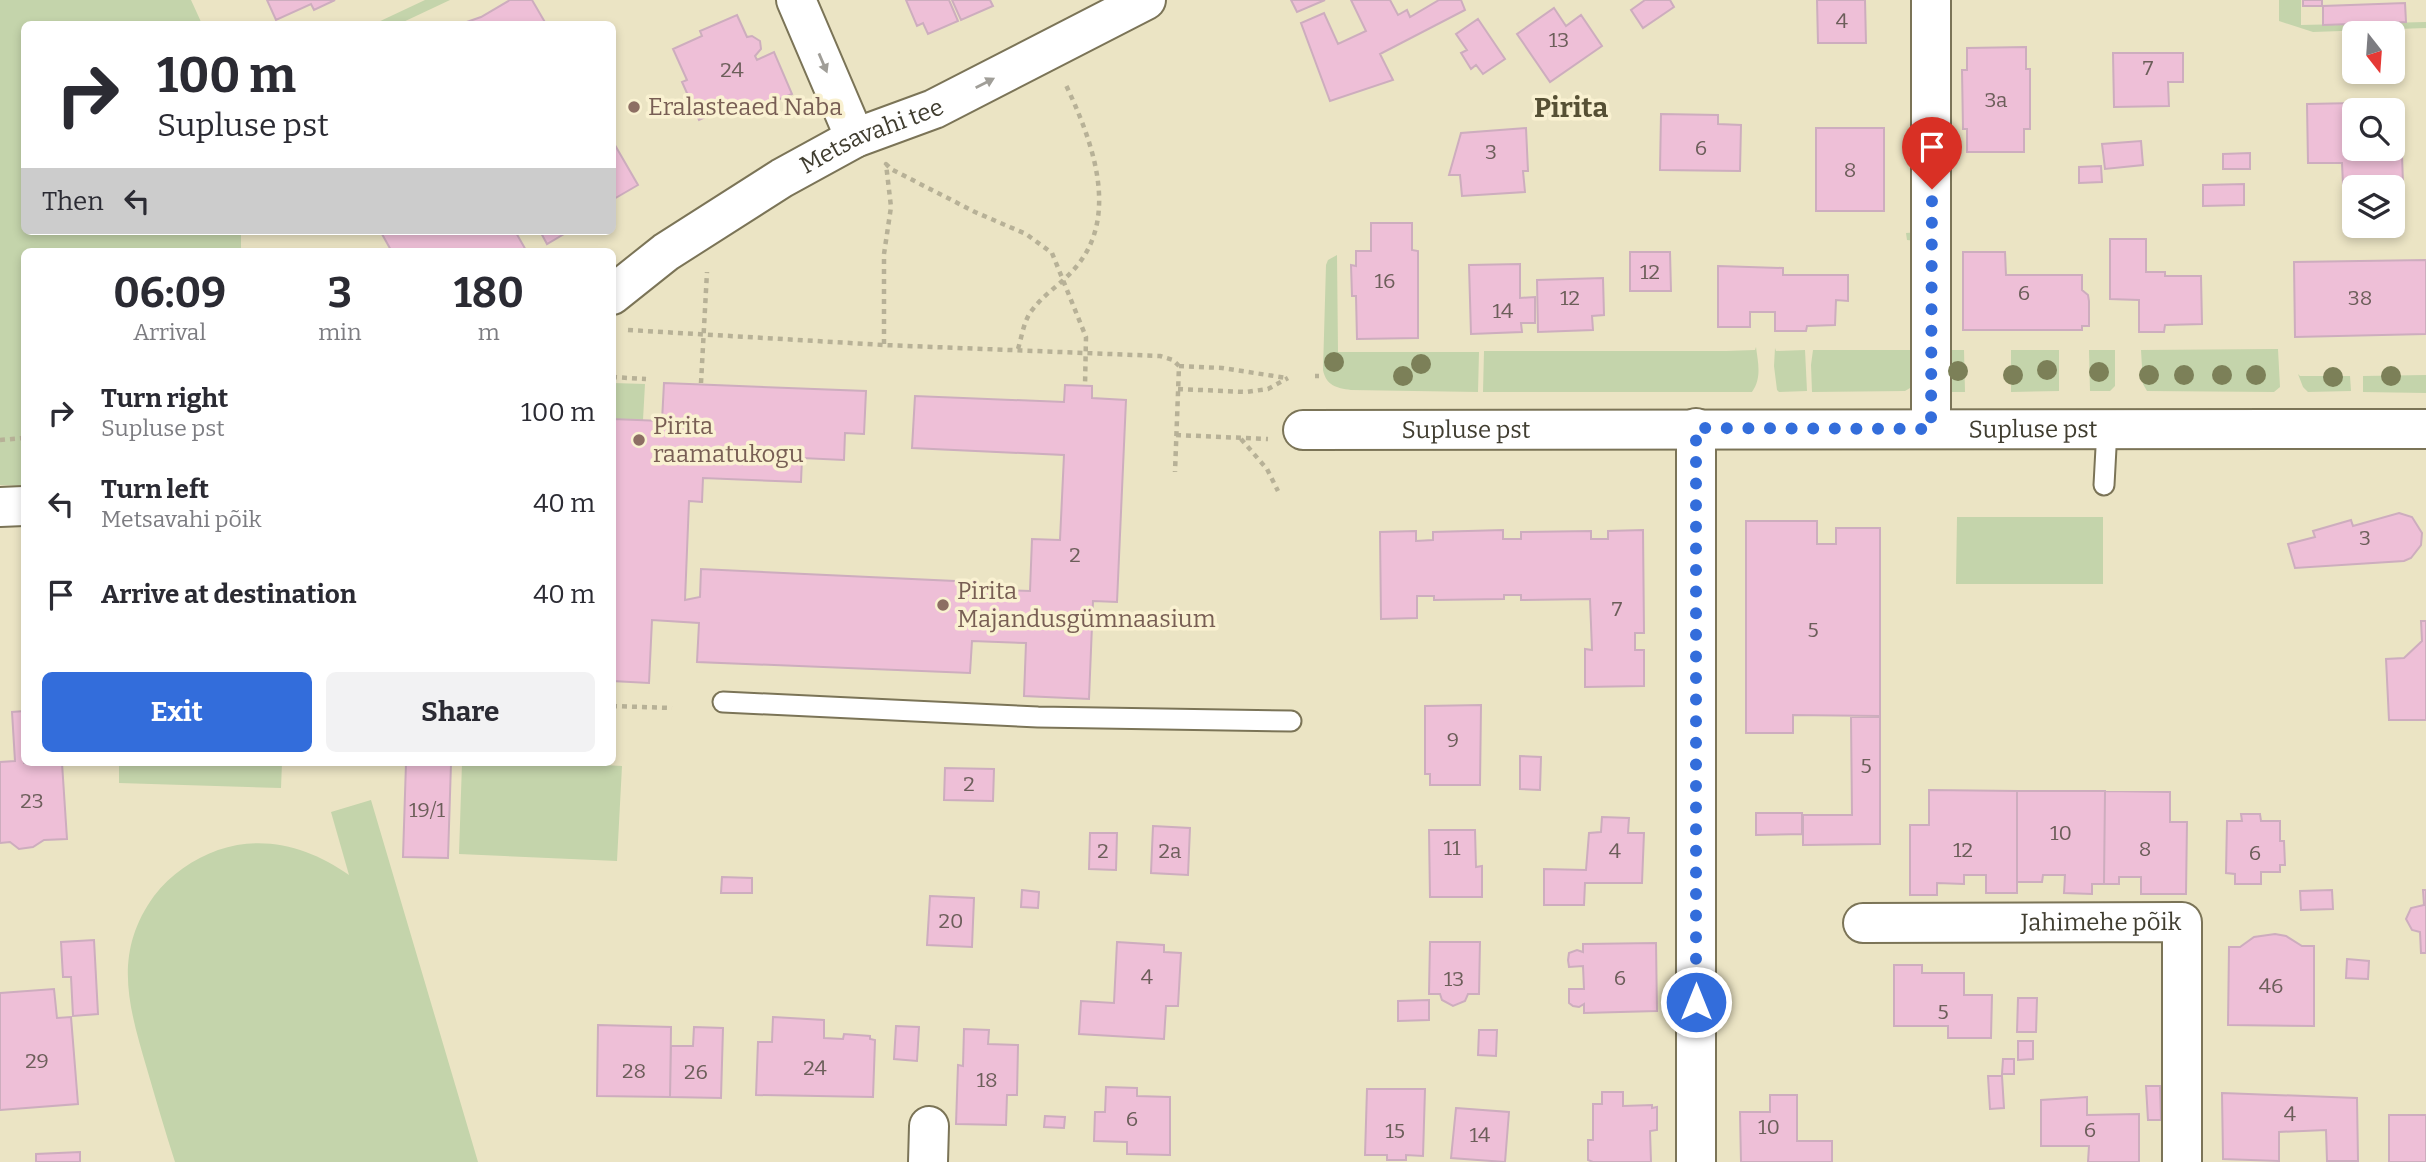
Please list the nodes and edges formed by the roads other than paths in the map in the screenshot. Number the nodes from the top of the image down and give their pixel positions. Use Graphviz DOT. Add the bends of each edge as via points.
graph roads {
  1 [pos="796,0"];
  2 [pos="1146,0"];
  3 [pos="1931,0"];
  4 [pos="855,138"];
  5 [pos="616,310"];
  6 [pos="1696,428"];
  7 [pos="1931,429"];
  8 [pos="2107,429"];
  9 [pos="2426,429"];
  10 [pos="1303,430"];
  11 [pos="2104,485"];
  12 [pos="21,506"];
  13 [pos="0,507"];
  14 [pos="723,702"];
  15 [pos="1291,721"];
  16 [pos="1863,923"];
  17 [pos="1696,1162"];
  18 [pos="2182,1162"];
  1 -- 4 [label="street, one-way"];
  4 -- 2 [label="street, Metsavahi tee, one-way" via="934,109"];
  3 -- 7 [label="street"];
  4 -- 5 [label="street, Metsavahi tee" via="666,252"];
  6 -- 7 [label="street, Supluse pst"];
  6 -- 10 [label="street, Supluse pst"];
  6 -- 17 [label="street"];
  7 -- 8 [label="street, Supluse pst"];
  8 -- 9 [label="street, Supluse pst"];
  8 -- 11 [label="lane"];
  12 -- 13 [label="street"];
  14 -- 15 [label="lane" via="1038,717"];
  16 -- 18 [label="street, Jahimehe põik" via="2182,922"];
}
